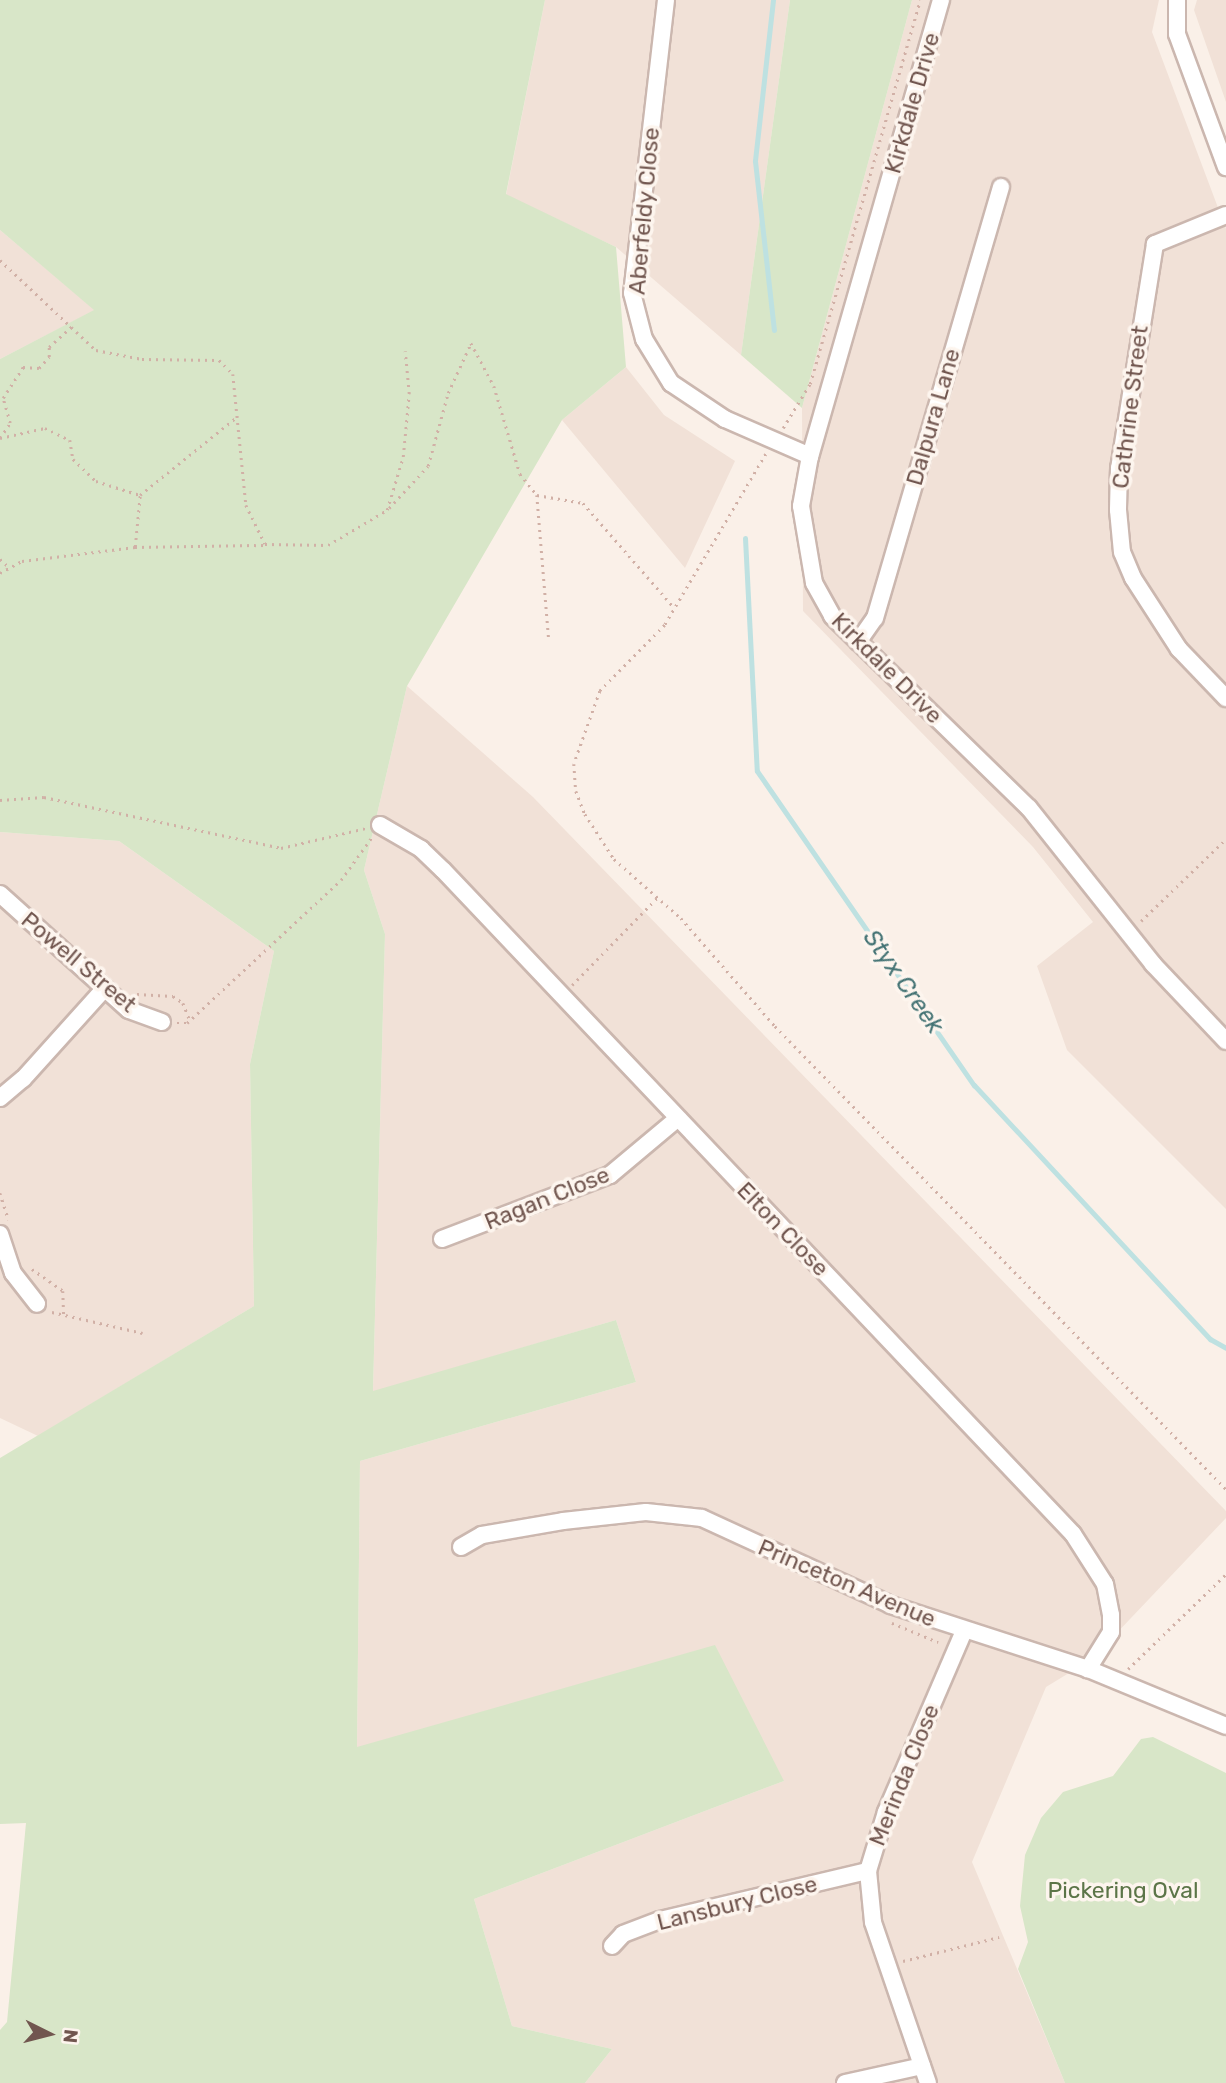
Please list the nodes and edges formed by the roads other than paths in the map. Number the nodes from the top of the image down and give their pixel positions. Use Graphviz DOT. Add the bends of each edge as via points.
graph roads {
  1 [pos="666,0"];
  2 [pos="941,0"];
  3 [pos="1177,0"];
  4 [pos="1226,167"];
  5 [pos="1001,187"];
  6 [pos="1226,215"];
  7 [pos="810,456"];
  8 [pos="858,642"];
  9 [pos="1226,698"];
  10 [pos="380,825"];
  11 [pos="0,894"];
  12 [pos="104,989"];
  13 [pos="162,1022"];
  14 [pos="1226,1041"];
  15 [pos="0,1098"];
  16 [pos="677,1119"];
  17 [pos="6,1231"];
  18 [pos="442,1240"];
  19 [pos="37,1304"];
  20 [pos="461,1547"];
  21 [pos="964,1631"];
  22 [pos="1088,1669"];
  23 [pos="1226,1726"];
  24 [pos="868,1871"];
  25 [pos="612,1946"];
  26 [pos="922,2066"];
  27 [pos="845,2083"];
  28 [pos="928,2083"];
  1 -- 7 [label="street, Aberfeldy Close" via="632,293 644,339 671,383 725,419"];
  2 -- 7 [label="street, Kirkdale Drive"];
  3 -- 4 [label="street" via="1177,34"];
  5 -- 8 [label="street, Dalpura Lane" via="875,618"];
  6 -- 9 [label="street, Cathrine Street" via="1155,244 1119,468 1118,510 1122,552 1133,578 1179,649"];
  7 -- 8 [label="street, Kirkdale Drive" via="801,506 814,583 832,616"];
  8 -- 14 [label="street, Kirkdale Drive" via="1029,808 1128,933"];
  10 -- 16 [label="street, Elton Close" via="421,849 443,870"];
  11 -- 12 [label="street, Powell Street"];
  12 -- 13 [label="street, Powell Street" via="129,1010"];
  12 -- 15 [label="street" via="23,1079"];
  16 -- 18 [label="street, Ragan Close" via="610,1175"];
  16 -- 22 [label="street, Elton Close" via="1091,1558 1105,1584 1111,1632"];
  17 -- 19 [label="street" via="13,1273"];
  20 -- 21 [label="street, Princeton Avenue" via="482,1535 509,1529 672,1511 702,1518 891,1605"];
  21 -- 22 [label="street, Princeton Avenue"];
  21 -- 24 [label="street, Merinda Close" via="886,1812"];
  22 -- 23 [label="street, Princeton Avenue"];
  24 -- 25 [label="street, Lansbury Close" via="660,1920 623,1934"];
  24 -- 26 [label="street, Merinda Close" via="873,1922"];
  26 -- 27 [label="street"];
  26 -- 28 [label="street, Merinda Close"];
}
